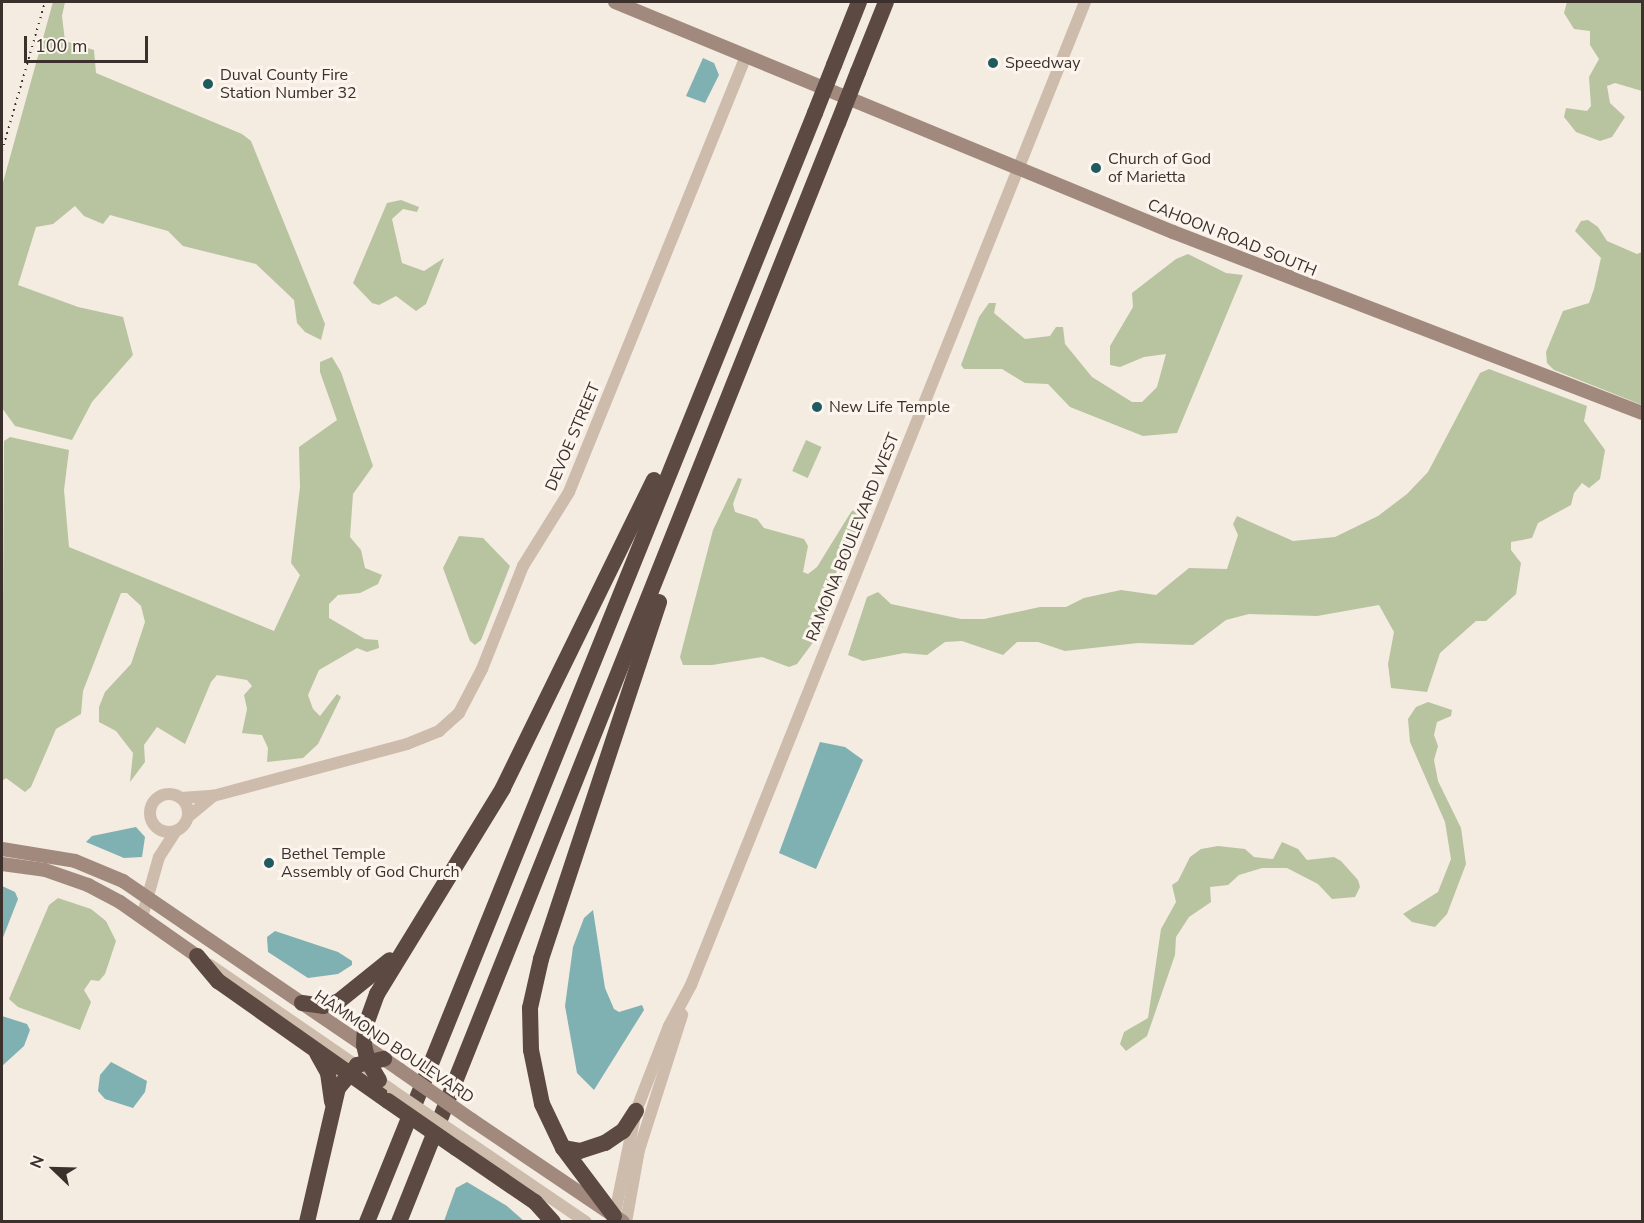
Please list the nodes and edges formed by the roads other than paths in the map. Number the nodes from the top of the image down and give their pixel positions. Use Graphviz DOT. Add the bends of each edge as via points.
graph roads {
  1 [pos="615,2"];
  2 [pos="859,2"];
  3 [pos="886,2"];
  4 [pos="1085,2"];
  5 [pos="746,56"];
  6 [pos="1019,166"];
  7 [pos="1642,414"];
  8 [pos="681,439"];
  9 [pos="704,461"];
  10 [pos="213,796"];
  11 [pos="181,798"];
  12 [pos="188,817"];
  13 [pos="156,829"];
  14 [pos="175,831"];
  15 [pos="2,849"];
  16 [pos="159,857"];
  17 [pos="2,864"];
  18 [pos="148,898"];
  19 [pos="142,917"];
  20 [pos="401,949"];
  21 [pos="197,956"];
  22 [pos="691,985"];
  23 [pos="302,1004"];
  24 [pos="315,1050"];
  25 [pos="364,1061"];
  26 [pos="379,1080"];
  27 [pos="391,1096"];
  28 [pos="332,1103"];
  29 [pos="636,1111"];
  30 [pos="459,1143"];
  31 [pos="563,1148"];
  32 [pos="424,1159"];
  33 [pos="619,1220"];
  34 [pos="307,1221"];
  35 [pos="367,1221"];
  36 [pos="399,1221"];
  37 [pos="408,1221"];
  38 [pos="553,1221"];
  39 [pos="586,1221"];
  1 -- 5 [label="main road, CAHOON ROAD SOUTH"];
  2 -- 8 [label="highway, bridge"];
  3 -- 9 [label="highway, bridge"];
  4 -- 6 [label="street, RAMONA BOULEVARD WEST"];
  5 -- 6 [label="main road, CAHOON ROAD SOUTH"];
  5 -- 10 [label="street, DEVOE STREET" via="569,492 523,566 478,678 459,714 439,731 407,744"];
  6 -- 7 [label="main road, CAHOON ROAD SOUTH" via="1272,272"];
  6 -- 22 [label="street, RAMONA BOULEVARD WEST"];
  8 -- 20 [label="highway" via="653,482 503,788"];
  8 -- 35 [label="highway"];
  9 -- 31 [label="highway" via="535,981 530,1027 533,1068 542,1104"];
  9 -- 32 [label="highway"];
  10 -- 11 [label="street, DEVOE STREET"];
  10 -- 12 [label="street, DEVOE STREET"];
  11 -- 12 [label="street"];
  11 -- 13 [label="street" via="166,794 152,802 149,816"];
  12 -- 14 [label="street"];
  13 -- 14 [label="street"];
  13 -- 16 [label="street"];
  14 -- 16 [label="street"];
  15 -- 18 [label="main road" via="75,861 123,881"];
  16 -- 18 [label="street"];
  17 -- 19 [label="main road" via="67,877 104,893"];
  18 -- 19 [label="street"];
  18 -- 23 [label="main road, HAMMOND BOULEVARD"];
  19 -- 21 [label="main road, HAMMOND BOULEVARD"];
  20 -- 23 [label="highway" via="339,1001 323,1006"];
  20 -- 25 [label="highway" via="370,1010"];
  21 -- 24 [label="highway" via="218,981"];
  21 -- 25 [label="street, HAMMOND BOULEVARD"];
  22 -- 29 [label="street, RAMONA BOULEVARD WEST" via="669,1026"];
  22 -- 33 [label="street, RAMONA BOULEVARD WEST"];
  23 -- 25 [label="main road, HAMMOND BOULEVARD"];
  24 -- 25 [label="highway"];
  24 -- 28 [label="highway" via="328,1072"];
  25 -- 26 [label="highway"];
  25 -- 27 [label="highway"];
  25 -- 28 [label="highway"];
  25 -- 33 [label="main road, HAMMOND BOULEVARD, bridge" via="400,1070"];
  26 -- 27 [label="street"];
  27 -- 30 [label="highway, bridge"];
  28 -- 34 [label="highway"];
  29 -- 31 [label="highway" via="623,1131 605,1143 580,1151"];
  29 -- 33 [label="street, RAMONA BOULEVARD WEST"];
  30 -- 38 [label="highway" via="535,1202"];
  30 -- 39 [label="street"];
  31 -- 33 [label="highway"];
  32 -- 36 [label="highway"];
  32 -- 37 [label="highway"];
}
